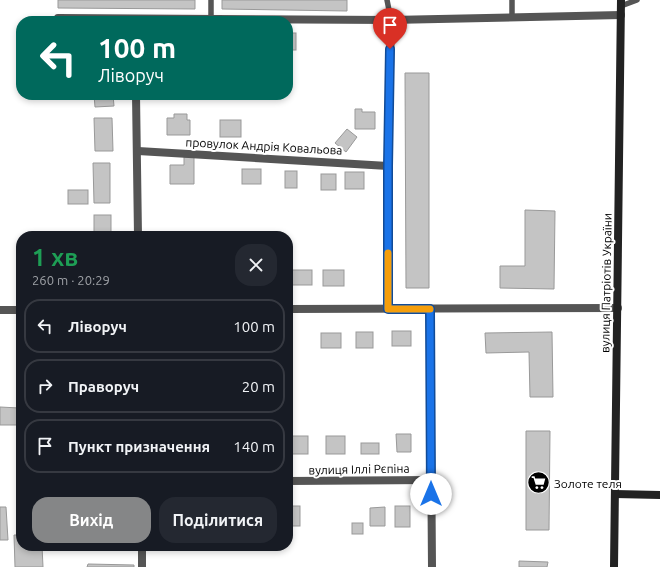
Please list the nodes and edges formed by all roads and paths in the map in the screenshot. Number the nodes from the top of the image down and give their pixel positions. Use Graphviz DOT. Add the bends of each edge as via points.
graph roads {
  1 [pos="211,0"];
  2 [pos="387,0"];
  3 [pos="512,0"];
  4 [pos="637,0"];
  5 [pos="621,7"];
  6 [pos="211,16"];
  7 [pos="512,17"];
  8 [pos="293,19"];
  9 [pos="391,20"];
  10 [pos="136,100"];
  11 [pos="138,151"];
  12 [pos="388,166"];
  13 [pos="138,231"];
  14 [pos="618,308"];
  15 [pos="293,309"];
  16 [pos="388,309"];
  17 [pos="430,309"];
  18 [pos="0,310"];
  19 [pos="16,310"];
  20 [pos="431,480"];
  21 [pos="293,482"];
  22 [pos="615,494"];
  23 [pos="660,495"];
  24 [pos="142,551"];
  25 [pos="142,567"];
  26 [pos="432,567"];
  27 [pos="614,567"];
  1 -- 6 [label="lane"];
  2 -- 9 [label="lane"];
  3 -- 7 [label="lane"];
  4 -- 5 [label="lane"];
  5 -- 7 [label="street"];
  5 -- 14 [label="main road, вулиця Патріотів України"];
  7 -- 9 [label="street"];
  8 -- 9 [label="street"];
  9 -- 12 [label="street"];
  10 -- 11 [label="street"];
  11 -- 12 [label="street, провулок Андрія Ковальова"];
  11 -- 13 [label="street"];
  12 -- 16 [label="street"];
  14 -- 17 [label="street"];
  14 -- 22 [label="main road, вулиця Патріотів України"];
  15 -- 16 [label="street"];
  16 -- 17 [label="street"];
  17 -- 20 [label="street"];
  18 -- 19 [label="street"];
  20 -- 21 [label="street, вулиця Іллі Рєпіна"];
  20 -- 26 [label="street"];
  22 -- 23 [label="main road"];
  22 -- 27 [label="main road, вулиця Патріотів України"];
  24 -- 25 [label="street"];
}
